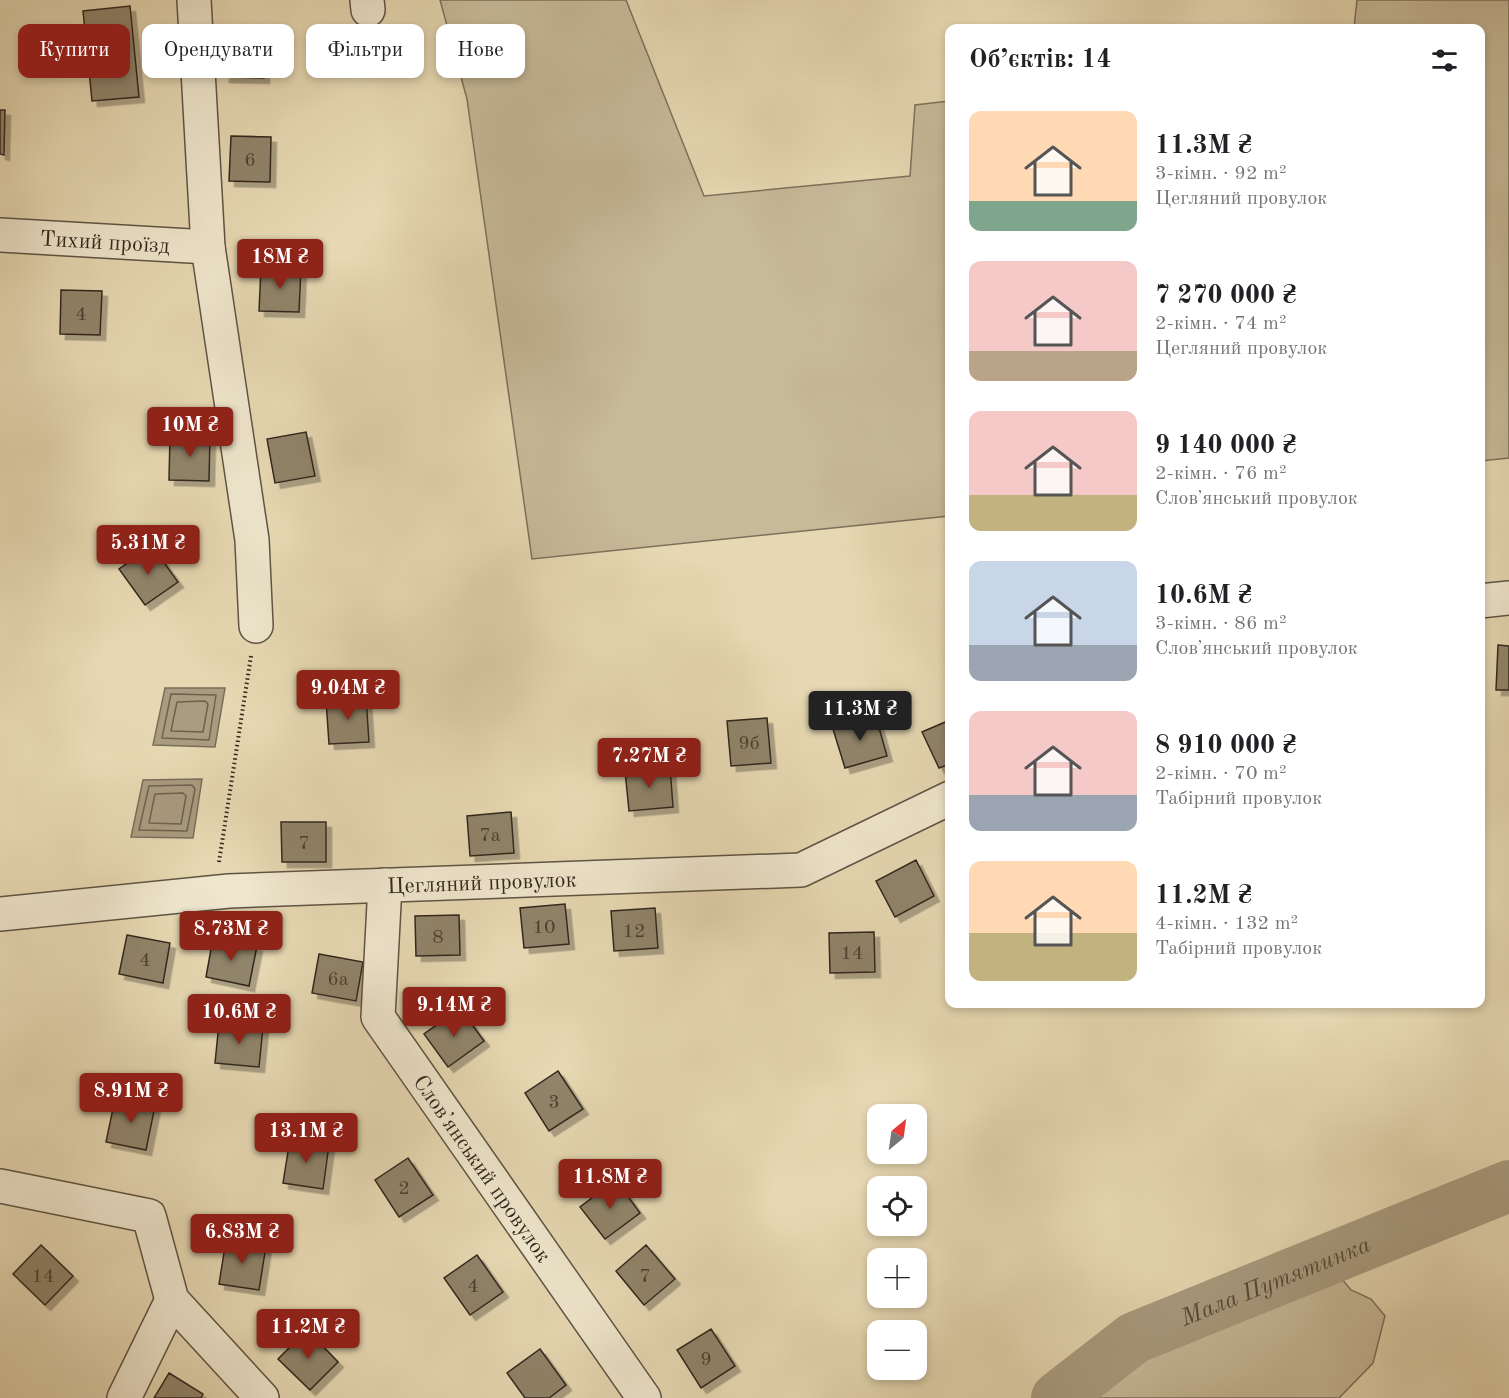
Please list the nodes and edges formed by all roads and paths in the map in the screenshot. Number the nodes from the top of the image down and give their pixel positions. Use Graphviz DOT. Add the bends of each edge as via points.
graph roads {
  1 [pos="194,0"];
  2 [pos="0,235"];
  3 [pos="208,247"];
  4 [pos="1509,598"];
  5 [pos="1485,600"];
  6 [pos="256,626"];
  7 [pos="945,800"];
  8 [pos="385,885"];
  9 [pos="214,893"];
  10 [pos="0,914"];
  11 [pos="0,1186"];
  12 [pos="172,1300"];
  13 [pos="124,1398"];
  14 [pos="262,1398"];
  15 [pos="644,1398"];
  1 -- 3 [label="street"];
  2 -- 3 [label="street, Тихий проїзд"];
  3 -- 6 [label="street" via="252,540"];
  4 -- 5 [label="street"];
  6 -- 9 [label="path"];
  7 -- 8 [label="street, Цегляний провулок" via="801,870"];
  8 -- 9 [label="street, Цегляний провулок"];
  8 -- 15 [label="street, Словʼянський провулок" via="378,1017"];
  9 -- 10 [label="street, Цегляний провулок"];
  11 -- 12 [label="street" via="149,1216"];
  12 -- 13 [label="street"];
  12 -- 14 [label="street"];
}
